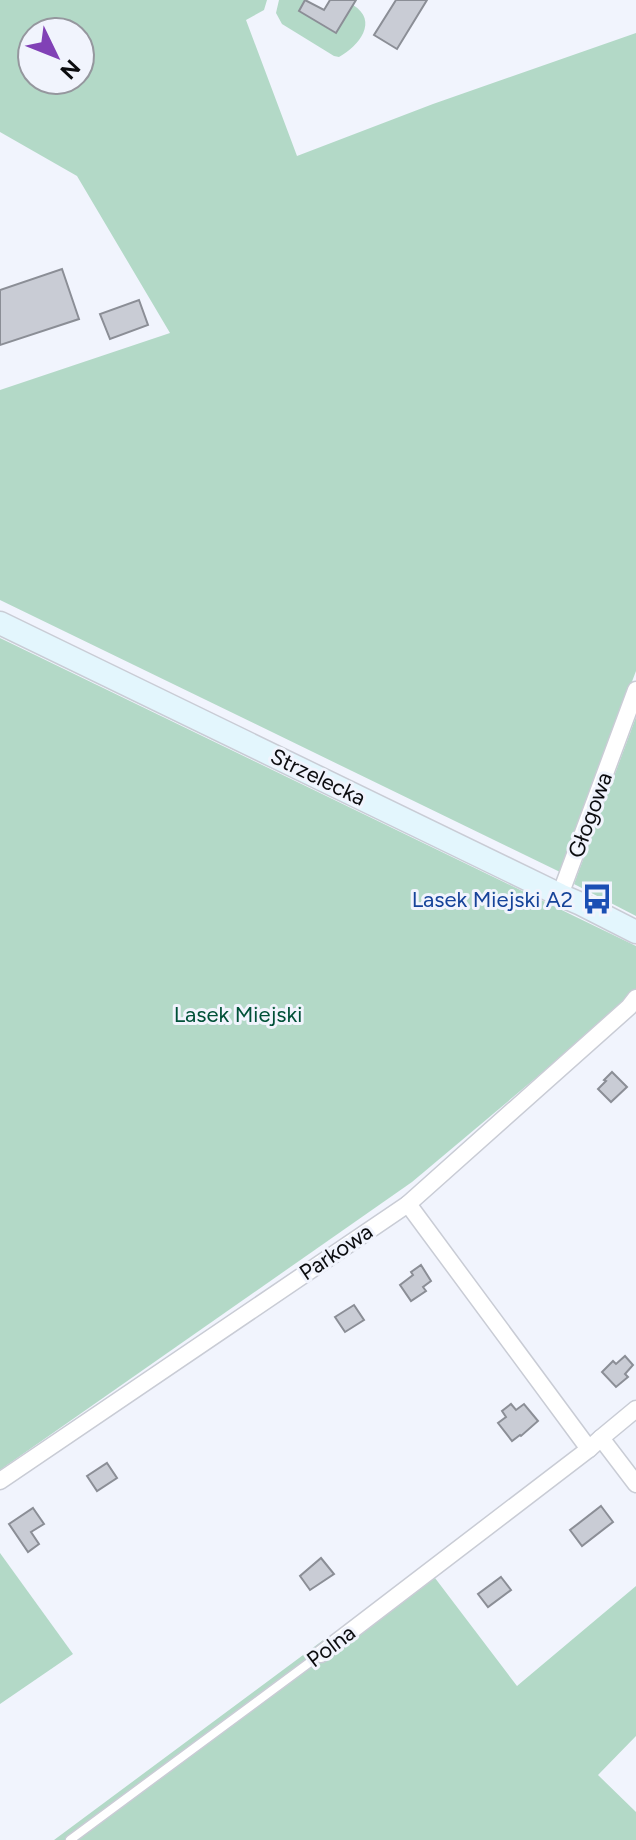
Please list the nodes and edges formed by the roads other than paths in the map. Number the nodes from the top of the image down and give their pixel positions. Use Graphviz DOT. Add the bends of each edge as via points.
graph roads {
  1 [pos="0,623"];
  2 [pos="636,690"];
  3 [pos="560,895"];
  4 [pos="636,932"];
  5 [pos="636,998"];
  6 [pos="408,1204"];
  7 [pos="636,1409"];
  8 [pos="595,1444"];
  9 [pos="0,1481"];
  10 [pos="636,1484"];
  11 [pos="321,1654"];
  12 [pos="70,1840"];
  1 -- 3 [label="street, Strzelecka"];
  2 -- 3 [label="street, Głogowa"];
  3 -- 4 [label="street, Strzelecka"];
  5 -- 6 [label="street, Parkowa"];
  6 -- 8 [label="street"];
  6 -- 9 [label="street, Parkowa"];
  7 -- 8 [label="street, Polna"];
  8 -- 10 [label="street"];
  8 -- 11 [label="street, Polna"];
  11 -- 12 [label="lane, Polna"];
}
